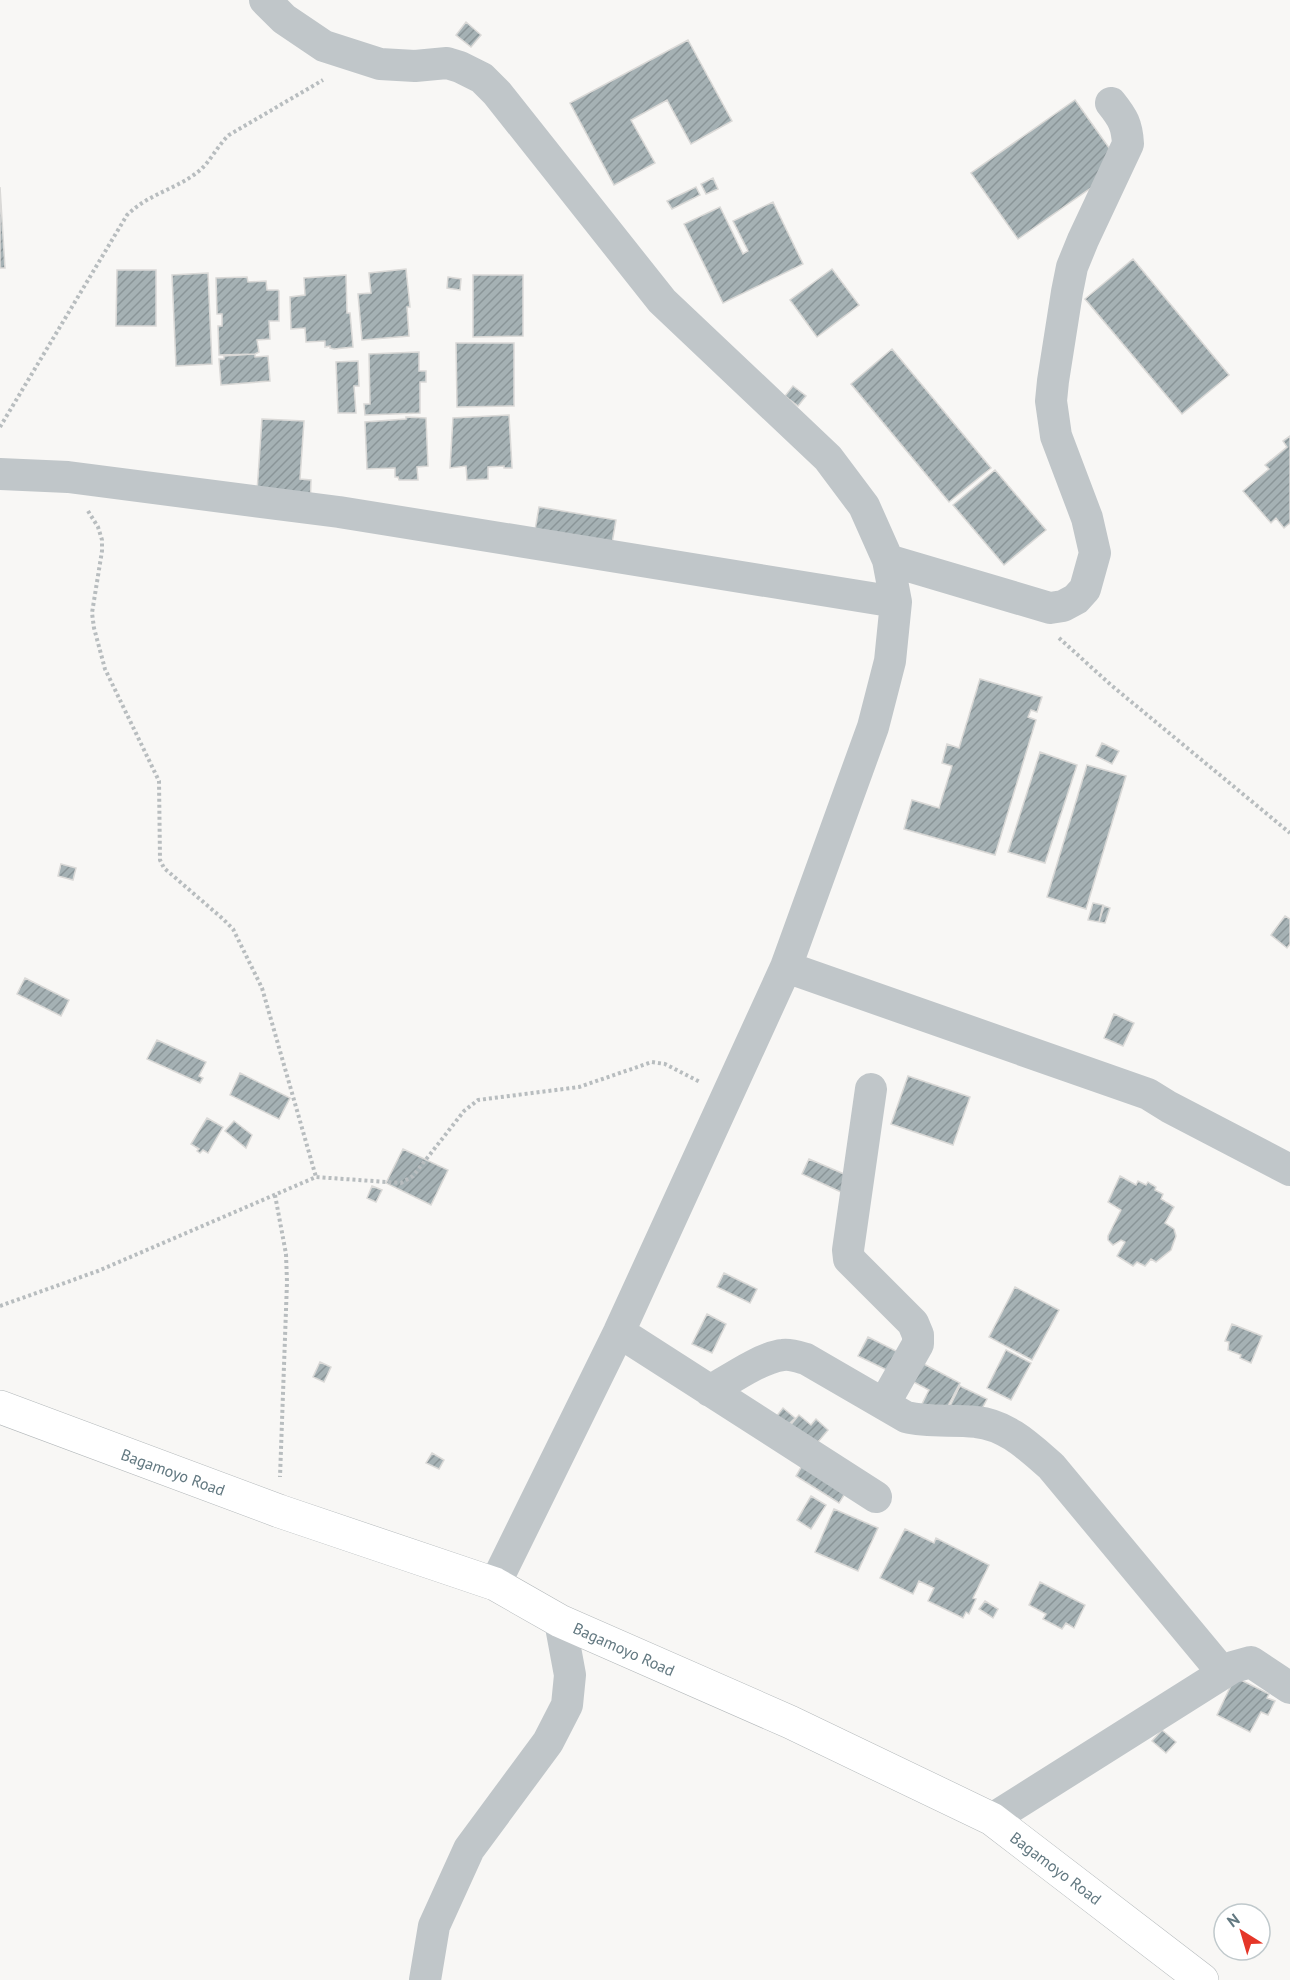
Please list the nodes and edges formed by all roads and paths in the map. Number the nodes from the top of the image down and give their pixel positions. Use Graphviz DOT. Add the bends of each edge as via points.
graph roads {
  1 [pos="265,0"];
  2 [pos="361,58"];
  3 [pos="1111,103"];
  4 [pos="0,427"];
  5 [pos="0,474"];
  6 [pos="68,477"];
  7 [pos="888,560"];
  8 [pos="896,602"];
  9 [pos="1053,633"];
  10 [pos="1290,833"];
  11 [pos="786,967"];
  12 [pos="871,1089"];
  13 [pos="727,1096"];
  14 [pos="1290,1170"];
  15 [pos="316,1177"];
  16 [pos="275,1195"];
  17 [pos="0,1306"];
  18 [pos="619,1332"];
  19 [pos="710,1391"];
  20 [pos="884,1404"];
  21 [pos="0,1407"];
  22 [pos="876,1497"];
  23 [pos="279,1511"];
  24 [pos="495,1584"];
  25 [pos="560,1621"];
  26 [pos="1223,1673"];
  27 [pos="1290,1688"];
  28 [pos="992,1819"];
  29 [pos="425,1980"];
  30 [pos="1202,1980"];
  1 -- 2 [label="street" via="324,46"];
  2 -- 4 [label="path" via="229,135 196,173 138,204"];
  2 -- 7 [label="street" via="380,64 447,63 482,78 662,301 828,458 864,507"];
  3 -- 7 [label="street" via="1128,129 1128,144 1072,267 1051,401 1056,435 1092,535 1095,553 1084,589 1064,606 1050,608"];
  5 -- 6 [label="street"];
  6 -- 8 [label="street" via="339,512"];
  6 -- 15 [label="path" via="102,540 92,613 94,628 105,669 159,781 160,860 164,868 233,929 262,988"];
  7 -- 8 [label="street"];
  8 -- 11 [label="street" via="890,661 873,727"];
  9 -- 10 [label="path"];
  11 -- 13 [label="street"];
  11 -- 14 [label="street" via="1148,1094"];
  12 -- 20 [label="street" via="849,1259 913,1323 918,1335 918,1344"];
  13 -- 15 [label="path" via="665,1064 652,1062 579,1087 478,1100 413,1176 401,1183"];
  13 -- 18 [label="street"];
  15 -- 16 [label="path"];
  16 -- 17 [label="path" via="98,1272"];
  16 -- 23 [label="path" via="287,1282"];
  18 -- 19 [label="street"];
  18 -- 24 [label="street"];
  19 -- 20 [label="street" via="769,1358 793,1355"];
  19 -- 22 [label="street"];
  20 -- 26 [label="street" via="920,1420 993,1425 1021,1440 1051,1466"];
  21 -- 23 [label="highway, Bagamoyo Road"];
  23 -- 24 [label="highway, Bagamoyo Road"];
  24 -- 25 [label="highway, Bagamoyo Road"];
  25 -- 28 [label="highway, Bagamoyo Road" via="790,1722"];
  25 -- 29 [label="street" via="570,1675 567,1705 548,1742 468,1849 434,1926"];
  26 -- 27 [label="street" via="1251,1662"];
  26 -- 28 [label="street"];
  28 -- 30 [label="highway, Bagamoyo Road"];
}
